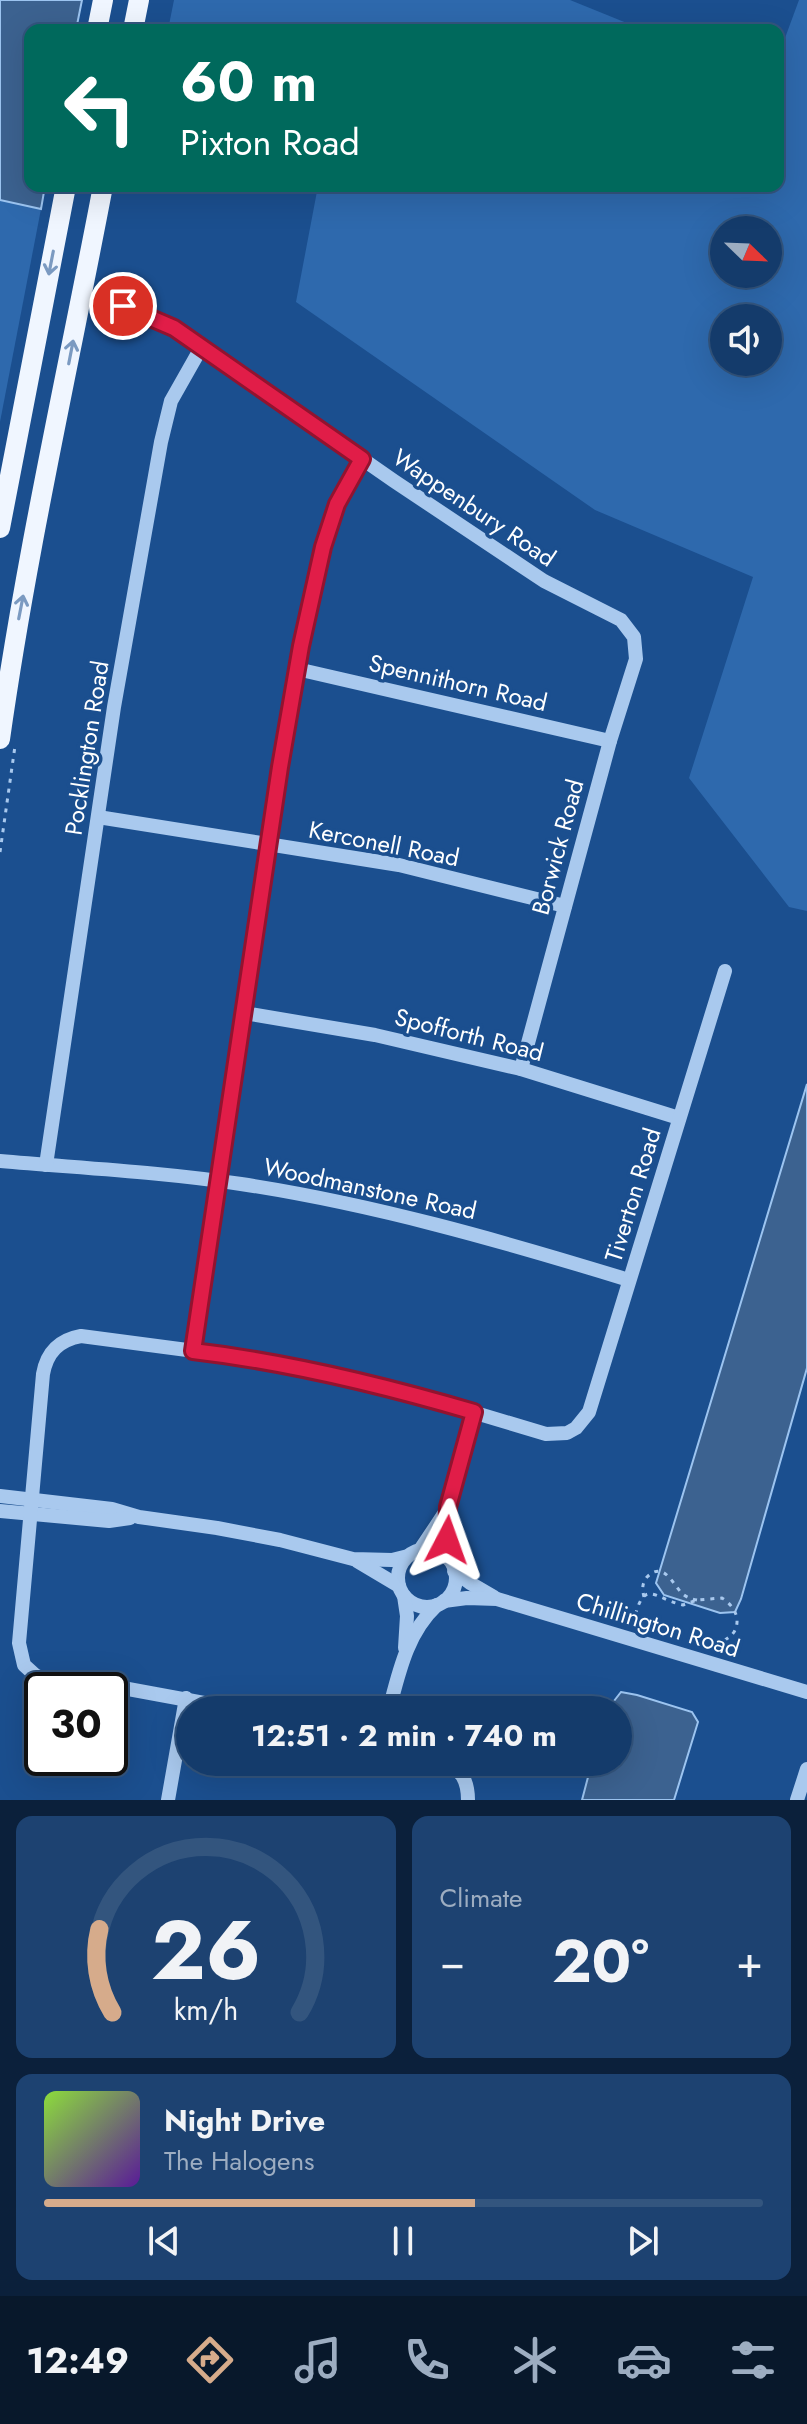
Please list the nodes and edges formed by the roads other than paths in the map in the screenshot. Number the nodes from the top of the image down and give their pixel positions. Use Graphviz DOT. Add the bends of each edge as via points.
graph roads {
  1 [pos="103,0"];
  2 [pos="139,0"];
  3 [pos="98,24"];
  4 [pos="134,24"];
  5 [pos="65,192"];
  6 [pos="102,192"];
  7 [pos="82,297"];
  8 [pos="201,348"];
  9 [pos="362,459"];
  10 [pos="0,528"];
  11 [pos="634,637"];
  12 [pos="5,662"];
  13 [pos="297,669"];
  14 [pos="0,739"];
  15 [pos="610,741"];
  16 [pos="98,817"];
  17 [pos="269,845"];
  18 [pos="565,906"];
  19 [pos="725,971"];
  20 [pos="244,1013"];
  21 [pos="521,1069"];
  22 [pos="679,1118"];
  23 [pos="0,1161"];
  24 [pos="46,1165"];
  25 [pos="218,1182"];
  26 [pos="629,1280"];
  27 [pos="193,1351"];
  28 [pos="474,1412"];
  29 [pos="0,1496"];
  30 [pos="31,1506"];
  31 [pos="448,1507"];
  32 [pos="0,1511"];
  33 [pos="414,1553"];
  34 [pos="353,1559"];
  35 [pos="451,1564"];
  36 [pos="401,1591"];
  37 [pos="497,1599"];
  38 [pos="441,1603"];
  39 [pos="405,1652"];
  40 [pos="807,1692"];
  41 [pos="176,1696"];
  42 [pos="393,1696"];
  43 [pos="176,1755"];
  44 [pos="807,1769"];
  45 [pos="463,1776"];
  46 [pos="168,1800"];
  47 [pos="468,1800"];
  48 [pos="797,1800"];
  1 -- 3 [label="main road"];
  2 -- 4 [label="main road"];
  5 -- 10 [label="main road, one-way"];
  6 -- 7 [label="main road"];
  7 -- 8 [label="street, Wappenbury Road" via="123,306 174,328"];
  12 -- 7 [label="main road, one-way"];
  8 -- 9 [label="street, Wappenbury Road"];
  8 -- 16 [label="street, Pocklington Road" via="171,401 161,442"];
  9 -- 11 [label="street, Wappenbury Road" via="544,581 621,620"];
  9 -- 13 [label="street" via="337,504 323,547"];
  11 -- 15 [label="street, Borwick Road" via="636,659"];
  12 -- 14 [label="main road"];
  13 -- 15 [label="street, Spennithorn Road"];
  13 -- 17 [label="street"];
  15 -- 18 [label="street, Borwick Road"];
  16 -- 17 [label="street, Kerconell Road"];
  16 -- 24 [label="street, Pocklington Road"];
  17 -- 18 [label="street, Kerconell Road" via="399,865"];
  17 -- 20 [label="street"];
  18 -- 21 [label="street, Borwick Road"];
  19 -- 22 [label="street, Tiverton Road"];
  20 -- 21 [label="street, Spofforth Road" via="375,1035"];
  20 -- 25 [label="street"];
  21 -- 22 [label="street, Spofforth Road"];
  22 -- 26 [label="street, Tiverton Road"];
  23 -- 24 [label="street, Woodmanstone Road"];
  24 -- 25 [label="street, Woodmanstone Road"];
  25 -- 26 [label="street, Woodmanstone Road" via="448,1228"];
  25 -- 27 [label="street"];
  26 -- 28 [label="street, Tiverton Road" via="589,1412 576,1428 546,1434"];
  27 -- 28 [label="street" via="363,1382"];
  27 -- 30 [label="street" via="81,1336 59,1344 45,1362"];
  28 -- 31 [label="street"];
  29 -- 30 [label="street"];
  30 -- 32 [label="street"];
  30 -- 34 [label="street" via="112,1509"];
  30 -- 41 [label="street" via="19,1643 22,1662 46,1681"];
  31 -- 33 [label="street"];
  31 -- 35 [label="street"];
  33 -- 34 [label="street" via="392,1560"];
  33 -- 35 [label="street" via="435,1551"];
  33 -- 36 [label="street" via="399,1570"];
  34 -- 36 [label="street"];
  35 -- 37 [label="street, Chillington Road"];
  35 -- 38 [label="street" via="454,1587"];
  36 -- 38 [label="street" via="421,1607"];
  36 -- 39 [label="street" via="407,1616"];
  37 -- 38 [label="street, Chillington Road"];
  37 -- 40 [label="street, Chillington Road"];
  38 -- 39 [label="street" via="420,1624"];
  39 -- 42 [label="street"];
  43 -- 46 [label="street"];
  44 -- 48 [label="street"];
  45 -- 47 [label="street"];
}
